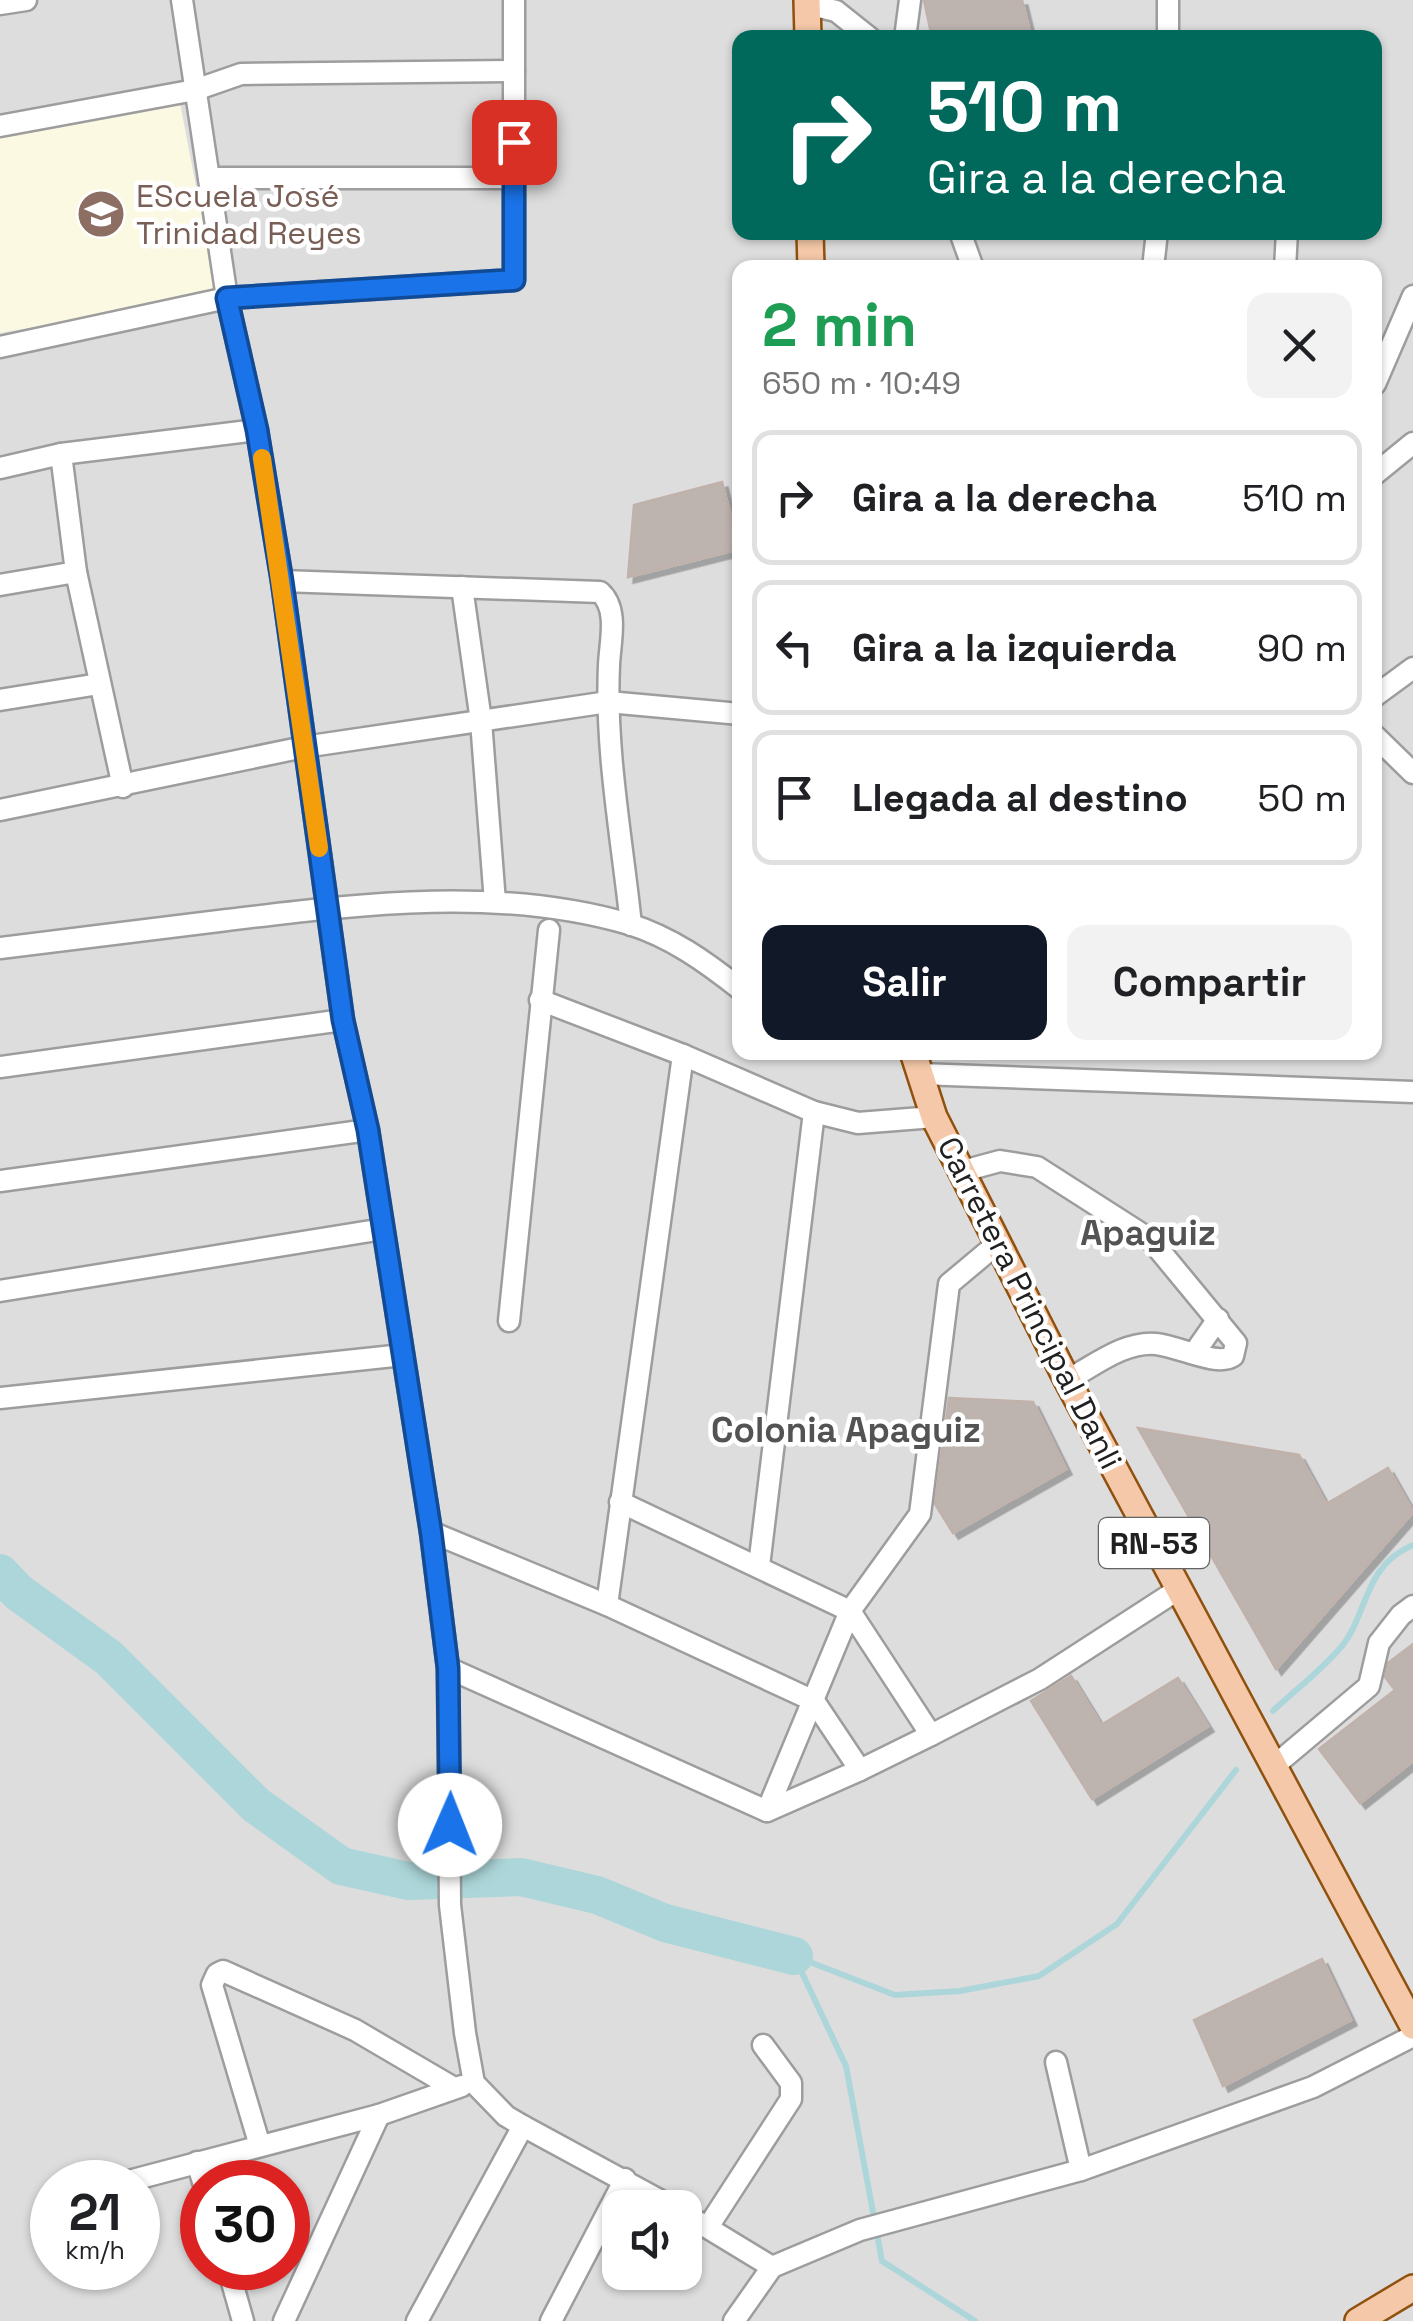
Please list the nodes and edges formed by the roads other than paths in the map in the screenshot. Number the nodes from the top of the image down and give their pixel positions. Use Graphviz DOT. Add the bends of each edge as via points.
graph roads {
  1 [pos="26,0"];
  2 [pos="182,0"];
  3 [pos="514,0"];
  4 [pos="910,0"];
  5 [pos="1168,0"];
  6 [pos="807,2"];
  7 [pos="0,4"];
  8 [pos="808,30"];
  9 [pos="860,30"];
  10 [pos="906,30"];
  11 [pos="1168,30"];
  12 [pos="514,72"];
  13 [pos="195,90"];
  14 [pos="0,126"];
  15 [pos="208,178"];
  16 [pos="514,178"];
  17 [pos="1413,296"];
  18 [pos="227,298"];
  19 [pos="0,347"];
  20 [pos="1382,368"];
  21 [pos="257,430"];
  22 [pos="1413,444"];
  23 [pos="62,454"];
  24 [pos="0,468"];
  25 [pos="1382,468"];
  26 [pos="76,572"];
  27 [pos="282,581"];
  28 [pos="0,585"];
  29 [pos="462,587"];
  30 [pos="1413,668"];
  31 [pos="100,684"];
  32 [pos="1382,691"];
  33 [pos="0,700"];
  34 [pos="608,702"];
  35 [pos="732,713"];
  36 [pos="481,721"];
  37 [pos="1382,743"];
  38 [pos="304,748"];
  39 [pos="1413,773"];
  40 [pos="122,787"];
  41 [pos="0,810"];
  42 [pos="495,902"];
  43 [pos="328,908"];
  44 [pos="631,924"];
  45 [pos="549,930"];
  46 [pos="0,948"];
  47 [pos="732,983"];
  48 [pos="540,1000"];
  49 [pos="343,1020"];
  50 [pos="684,1055"];
  51 [pos="910,1060"];
  52 [pos="925,1060"];
  53 [pos="0,1067"];
  54 [pos="1413,1092"];
  55 [pos="814,1112"];
  56 [pos="934,1116"];
  57 [pos="368,1130"];
  58 [pos="963,1171"];
  59 [pos="0,1181"];
  60 [pos="383,1228"];
  61 [pos="998,1243"];
  62 [pos="0,1291"];
  63 [pos="1218,1318"];
  64 [pos="509,1322"];
  65 [pos="1195,1352"];
  66 [pos="403,1355"];
  67 [pos="1067,1380"];
  68 [pos="0,1398"];
  69 [pos="620,1502"];
  70 [pos="431,1532"];
  71 [pos="759,1566"];
  72 [pos="1179,1589"];
  73 [pos="607,1605"];
  74 [pos="1413,1606"];
  75 [pos="850,1611"];
  76 [pos="448,1668"];
  77 [pos="814,1701"];
  78 [pos="932,1735"];
  79 [pos="1274,1766"];
  80 [pos="860,1770"];
  81 [pos="768,1812"];
  82 [pos="1413,2026"];
  83 [pos="1413,2036"];
  84 [pos="763,2046"];
  85 [pos="1056,2062"];
  86 [pos="464,2086"];
  87 [pos="379,2116"];
  88 [pos="523,2126"];
  89 [pos="260,2146"];
  90 [pos="228,2160"];
  91 [pos="1080,2170"];
  92 [pos="625,2179"];
  93 [pos="644,2190"];
  94 [pos="702,2224"];
  95 [pos="708,2227"];
  96 [pos="772,2267"];
  97 [pos="1413,2288"];
  98 [pos="234,2290"];
  99 [pos="243,2321"];
  100 [pos="284,2321"];
  101 [pos="417,2321"];
  102 [pos="551,2321"];
  103 [pos="734,2321"];
  104 [pos="1358,2321"];
  1 -- 7 [label="street"];
  2 -- 13 [label="street"];
  3 -- 12 [label="street"];
  4 -- 10 [label="street"];
  5 -- 11 [label="street"];
  6 -- 8 [label="main road"];
  6 -- 9 [label="street" via="836,11"];
  12 -- 13 [label="street" via="241,74"];
  12 -- 16 [label="street"];
  13 -- 14 [label="street"];
  13 -- 15 [label="street"];
  15 -- 16 [label="street"];
  15 -- 18 [label="street"];
  16 -- 18 [label="street" via="514,280"];
  17 -- 20 [label="street"];
  18 -- 19 [label="street"];
  18 -- 21 [label="street"];
  21 -- 23 [label="street"];
  21 -- 27 [label="street"];
  22 -- 25 [label="street"];
  23 -- 24 [label="street"];
  23 -- 26 [label="street"];
  26 -- 28 [label="street"];
  26 -- 31 [label="street"];
  27 -- 29 [label="street"];
  27 -- 38 [label="street"];
  29 -- 34 [label="street" via="600,592 612,616"];
  29 -- 36 [label="street"];
  30 -- 32 [label="street"];
  31 -- 33 [label="street"];
  31 -- 40 [label="street"];
  34 -- 35 [label="street"];
  34 -- 36 [label="street"];
  34 -- 44 [label="street"];
  36 -- 38 [label="street"];
  36 -- 42 [label="street"];
  37 -- 39 [label="street"];
  38 -- 40 [label="street"];
  38 -- 43 [label="street"];
  40 -- 41 [label="street"];
  42 -- 43 [label="street"];
  42 -- 44 [label="street"];
  43 -- 46 [label="street"];
  43 -- 49 [label="street"];
  44 -- 47 [label="street" via="694,953"];
  45 -- 48 [label="street"];
  48 -- 50 [label="street"];
  48 -- 64 [label="street"];
  49 -- 53 [label="street"];
  49 -- 57 [label="street"];
  50 -- 55 [label="street"];
  50 -- 69 [label="street"];
  51 -- 56 [label="main road, Carretera Principal Danli / RN-53"];
  52 -- 54 [label="street"];
  55 -- 56 [label="street" via="858,1123"];
  55 -- 71 [label="street"];
  56 -- 58 [label="main road, Carretera Principal Danli / RN-53"];
  57 -- 59 [label="street"];
  57 -- 60 [label="street"];
  58 -- 61 [label="main road, Carretera Principal Danli / RN-53"];
  58 -- 63 [label="street" via="1000,1162 1037,1167 1152,1240"];
  60 -- 62 [label="street"];
  60 -- 66 [label="street"];
  61 -- 67 [label="main road, Carretera Principal Danli / RN-53"];
  61 -- 75 [label="street" via="949,1284 920,1514"];
  63 -- 65 [label="street"];
  63 -- 65 [label="street" via="1236,1343 1234,1356 1221,1361"];
  65 -- 67 [label="street" via="1154,1344 1126,1348"];
  66 -- 68 [label="street"];
  66 -- 70 [label="street"];
  67 -- 72 [label="main road, Carretera Principal Danli / RN-53"];
  69 -- 71 [label="street"];
  69 -- 73 [label="street"];
  70 -- 73 [label="street"];
  70 -- 76 [label="street"];
  71 -- 75 [label="street"];
  72 -- 78 [label="street" via="1040,1679"];
  72 -- 79 [label="main road, Carretera Principal Danli / RN-53"];
  73 -- 77 [label="street"];
  74 -- 79 [label="street" via="1379,1643 1369,1686"];
  75 -- 77 [label="street"];
  75 -- 78 [label="street"];
  76 -- 81 [label="street"];
  76 -- 86 [label="street" via="448,1861"];
  77 -- 80 [label="street"];
  77 -- 81 [label="street"];
  78 -- 80 [label="street"];
  79 -- 82 [label="main road, Carretera Principal Danli / RN-53"];
  80 -- 81 [label="street"];
  83 -- 91 [label="street" via="1313,2088"];
  84 -- 95 [label="street" via="791,2083 791,2098"];
  85 -- 91 [label="street"];
  86 -- 87 [label="street"];
  86 -- 88 [label="street"];
  86 -- 89 [label="street" via="223,1971 212,1986"];
  87 -- 89 [label="street"];
  87 -- 100 [label="street"];
  88 -- 92 [label="street"];
  88 -- 101 [label="street"];
  89 -- 90 [label="street"];
  91 -- 96 [label="street" via="860,2230"];
  92 -- 93 [label="street"];
  92 -- 102 [label="street"];
  94 -- 95 [label="street"];
  95 -- 96 [label="street"];
  96 -- 103 [label="street"];
  97 -- 104 [label="main road"];
  98 -- 99 [label="street"];
}
